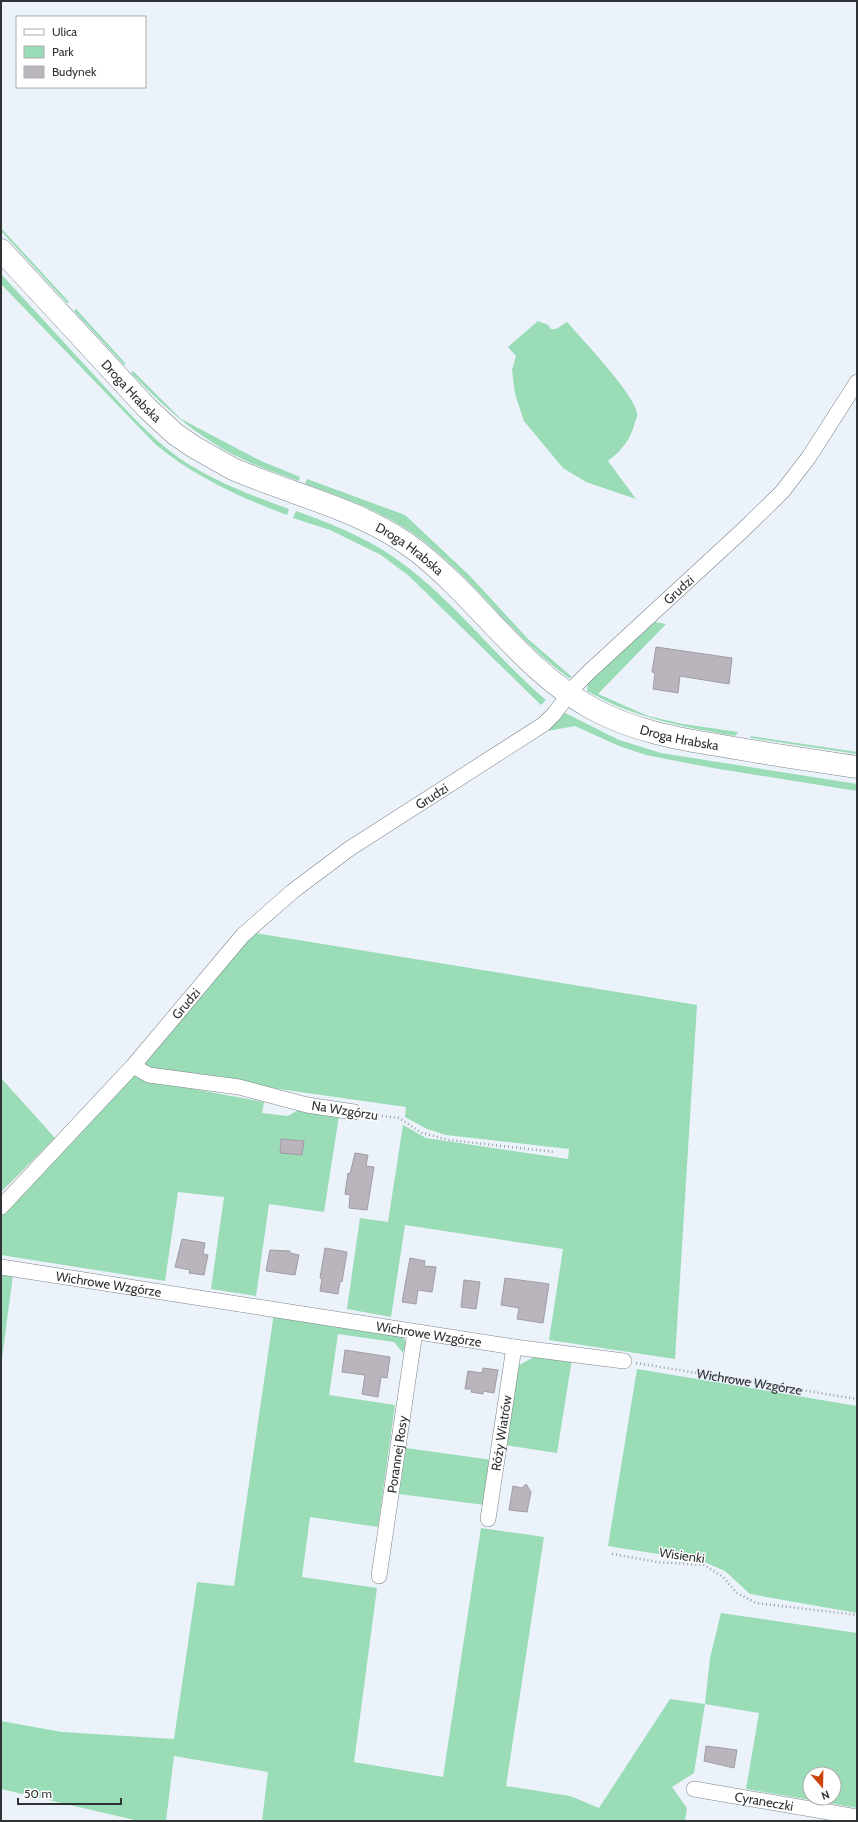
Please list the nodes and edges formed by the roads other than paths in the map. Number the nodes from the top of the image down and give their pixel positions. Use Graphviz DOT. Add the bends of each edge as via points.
graph roads {
  1 [pos="1,250"];
  2 [pos="857,382"];
  3 [pos="569,695"];
  4 [pos="857,767"];
  5 [pos="132,1066"];
  6 [pos="354,1112"];
  7 [pos="1,1207"];
  8 [pos="1,1267"];
  9 [pos="414,1332"];
  10 [pos="514,1347"];
  11 [pos="624,1361"];
  12 [pos="488,1519"];
  13 [pos="379,1576"];
  14 [pos="694,1789"];
  15 [pos="857,1817"];
  1 -- 3 [label="street, Droga Hrabska" via="147,408 175,434 234,469 356,516 402,541 432,564 516,649"];
  2 -- 3 [label="street, Grudzi" via="809,457 782,492 590,671"];
  3 -- 4 [label="street, Droga Hrabska" via="607,716 652,733"];
  3 -- 5 [label="street, Grudzi" via="544,724 349,849 293,891 243,935"];
  5 -- 6 [label="street, Na Wzgórzu" via="149,1075 239,1087 307,1104"];
  5 -- 7 [label="street, Grudzi"];
  8 -- 9 [label="street, Wichrowe Wzgórze"];
  9 -- 10 [label="street, Wichrowe Wzgórze"];
  9 -- 13 [label="street, Porannej Rosy"];
  10 -- 11 [label="street, Wichrowe Wzgórze"];
  10 -- 12 [label="street, Róży Wiatrów"];
  14 -- 15 [label="street, Cyraneczki"];
}
